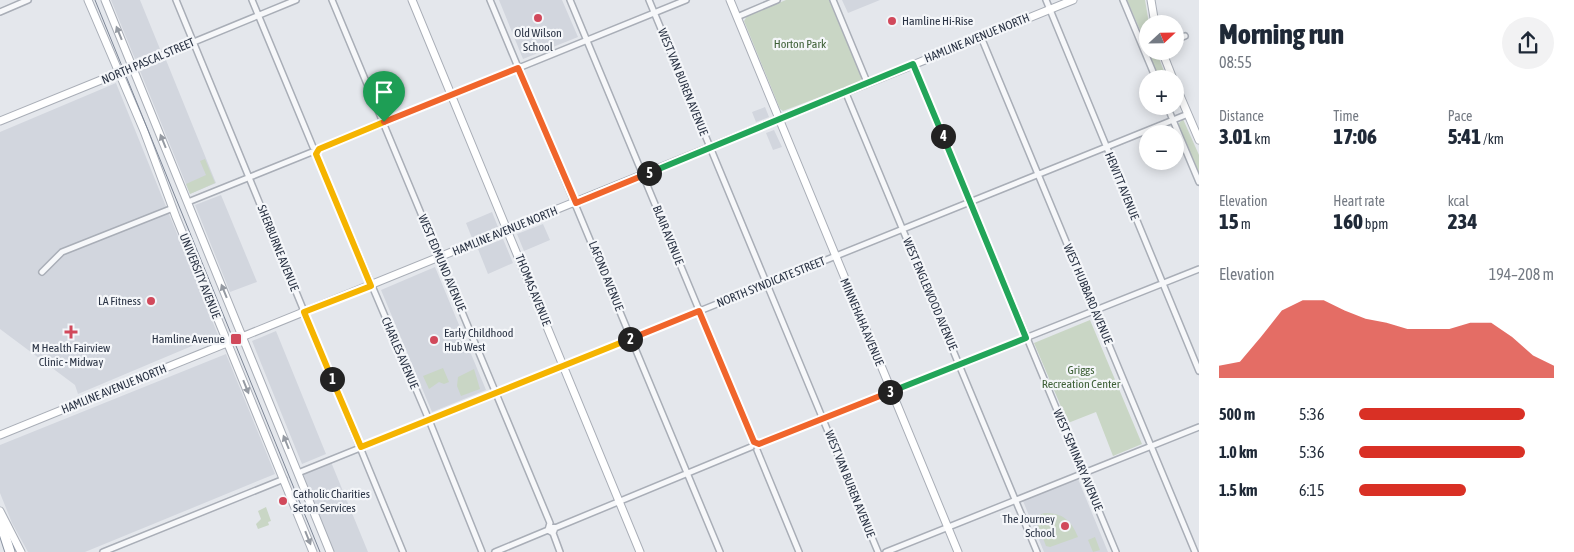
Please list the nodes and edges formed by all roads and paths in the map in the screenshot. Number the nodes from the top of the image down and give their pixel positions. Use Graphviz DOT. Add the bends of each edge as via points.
graph roads {
  1 [pos="88,0"];
  2 [pos="105,0"];
  3 [pos="176,0"];
  4 [pos="252,0"];
  5 [pos="296,0"];
  6 [pos="332,0"];
  7 [pos="412,0"];
  8 [pos="490,0"];
  9 [pos="570,0"];
  10 [pos="649,0"];
  11 [pos="686,0"];
  12 [pos="730,0"];
  13 [pos="777,0"];
  14 [pos="833,0"];
  15 [pos="1046,0"];
  16 [pos="1073,0"];
  17 [pos="1124,0"];
  18 [pos="1151,0"];
  19 [pos="24,1"];
  20 [pos="1050,9"];
  21 [pos="0,12"];
  22 [pos="655,13"];
  23 [pos="259,15"];
  24 [pos="1154,15"];
  25 [pos="737,17"];
  26 [pos="1139,35"];
  27 [pos="981,37"];
  28 [pos="586,41"];
  29 [pos="193,42"];
  30 [pos="913,64"];
  31 [pos="133,67"];
  32 [pos="518,68"];
  33 [pos="118,74"];
  34 [pos="867,82"];
  35 [pos="845,92"];
  36 [pos="452,95"];
  37 [pos="1184,105"];
  38 [pos="1188,114"];
  39 [pos="1171,115"];
  40 [pos="779,119"];
  41 [pos="1173,120"];
  42 [pos="0,121"];
  43 [pos="384,122"];
  44 [pos="1199,140"];
  45 [pos="1106,147"];
  46 [pos="710,148"];
  47 [pos="315,151"];
  48 [pos="1038,174"];
  49 [pos="643,176"];
  50 [pos="249,177"];
  51 [pos="1199,182"];
  52 [pos="188,202"];
  53 [pos="970,202"];
  54 [pos="576,203"];
  55 [pos="173,208"];
  56 [pos="902,229"];
  57 [pos="508,230"];
  58 [pos="835,256"];
  59 [pos="440,257"];
  60 [pos="1199,269"];
  61 [pos="42,272"];
  62 [pos="1162,283"];
  63 [pos="767,284"];
  64 [pos="371,286"];
  65 [pos="1094,310"];
  66 [pos="699,311"];
  67 [pos="304,312"];
  68 [pos="243,337"];
  69 [pos="631,338"];
  70 [pos="1026,338"];
  71 [pos="227,342"];
  72 [pos="959,365"];
  73 [pos="564,366"];
  74 [pos="1199,371"];
  75 [pos="891,391"];
  76 [pos="496,392"];
  77 [pos="823,419"];
  78 [pos="429,420"];
  79 [pos="1199,427"];
  80 [pos="0,436"];
  81 [pos="755,446"];
  82 [pos="1150,446"];
  83 [pos="361,447"];
  84 [pos="298,473"];
  85 [pos="1083,473"];
  86 [pos="688,474"];
  87 [pos="284,479"];
  88 [pos="1015,500"];
  89 [pos="620,501"];
  90 [pos="0,511"];
  91 [pos="0,521"];
  92 [pos="947,527"];
  93 [pos="552,529"];
  94 [pos="10,552"];
  95 [pos="21,552"];
  96 [pos="103,552"];
  97 [pos="313,552"];
  98 [pos="330,552"];
  99 [pos="403,552"];
  100 [pos="482,552"];
  101 [pos="495,552"];
  102 [pos="560,552"];
  103 [pos="640,552"];
  104 [pos="720,552"];
  105 [pos="799,552"];
  106 [pos="878,552"];
  107 [pos="886,552"];
  108 [pos="958,552"];
  109 [pos="1037,552"];
  110 [pos="1116,552"];
  111 [pos="1195,552"];
  1 -- 33 [label="street, UNIVERSITY AVENUE"];
  31 -- 2 [label="street, UNIVERSITY AVENUE, one-way"];
  3 -- 29 [label="street, SHERBURNE AVENUE"];
  4 -- 23 [label="street, CHARLES AVENUE"];
  5 -- 23 [label="street, NORTH PASCAL STREET"];
  6 -- 43 [label="street, WEST EDMUND AVENUE"];
  7 -- 36 [label="street, THOMAS AVENUE"];
  8 -- 32 [label="street, LAFOND AVENUE"];
  9 -- 28 [label="street, BLAIR AVENUE"];
  10 -- 22 [label="street, WEST VAN BUREN AVENUE"];
  11 -- 22 [label="street"];
  12 -- 25 [label="street, MINNEHAHA AVENUE"];
  13 -- 25 [label="street"];
  14 -- 34 [label="street"];
  15 -- 20 [label="street, HEWITT AVENUE"];
  16 -- 20 [label="street, HAMLINE AVENUE NORTH"];
  17 -- 26 [label="street"];
  18 -- 24 [label="street"];
  19 -- 21 [label="street"];
  20 -- 27 [label="street, HAMLINE AVENUE NORTH"];
  20 -- 45 [label="street, HEWITT AVENUE"];
  22 -- 28 [label="street"];
  22 -- 46 [label="street, WEST VAN BUREN AVENUE"];
  23 -- 29 [label="street, NORTH PASCAL STREET"];
  23 -- 47 [label="street, CHARLES AVENUE"];
  25 -- 40 [label="street, MINNEHAHA AVENUE"];
  27 -- 30 [label="street, HAMLINE AVENUE NORTH"];
  27 -- 48 [label="street, WEST HUBBARD AVENUE"];
  28 -- 32 [label="street"];
  28 -- 49 [label="street, BLAIR AVENUE"];
  29 -- 31 [label="street, NORTH PASCAL STREET"];
  29 -- 50 [label="street, SHERBURNE AVENUE"];
  30 -- 34 [label="street, HAMLINE AVENUE NORTH"];
  30 -- 53 [label="street, WEST SEMINARY AVENUE"];
  31 -- 33 [label="street, NORTH PASCAL STREET"];
  52 -- 31 [label="street, UNIVERSITY AVENUE, one-way"];
  32 -- 36 [label="street"];
  32 -- 54 [label="street, LAFOND AVENUE"];
  33 -- 42 [label="street, NORTH PASCAL STREET"];
  33 -- 55 [label="street, UNIVERSITY AVENUE"];
  34 -- 35 [label="street, HAMLINE AVENUE NORTH"];
  35 -- 40 [label="street, HAMLINE AVENUE NORTH"];
  35 -- 56 [label="street, WEST ENGLEWOOD AVENUE"];
  36 -- 43 [label="street"];
  36 -- 57 [label="street, THOMAS AVENUE"];
  37 -- 38 [label="street"];
  38 -- 41 [label="street, NORTH SYNDICATE STREET"];
  38 -- 44 [label="street"];
  39 -- 41 [label="street"];
  40 -- 46 [label="street, HAMLINE AVENUE NORTH"];
  40 -- 58 [label="street, MINNEHAHA AVENUE"];
  41 -- 45 [label="street, NORTH SYNDICATE STREET"];
  41 -- 51 [label="street"];
  43 -- 47 [label="street"];
  43 -- 59 [label="street, WEST EDMUND AVENUE"];
  45 -- 48 [label="street, NORTH SYNDICATE STREET"];
  45 -- 62 [label="street, HEWITT AVENUE"];
  46 -- 49 [label="street, HAMLINE AVENUE NORTH"];
  46 -- 63 [label="street, WEST VAN BUREN AVENUE"];
  47 -- 50 [label="street"];
  47 -- 64 [label="street, CHARLES AVENUE"];
  48 -- 53 [label="street, NORTH SYNDICATE STREET"];
  48 -- 65 [label="street, WEST HUBBARD AVENUE"];
  49 -- 54 [label="street, HAMLINE AVENUE NORTH"];
  49 -- 66 [label="street, BLAIR AVENUE"];
  50 -- 52 [label="street"];
  50 -- 67 [label="street, SHERBURNE AVENUE"];
  68 -- 52 [label="street, UNIVERSITY AVENUE, one-way"];
  53 -- 56 [label="street, NORTH SYNDICATE STREET"];
  53 -- 70 [label="street, WEST SEMINARY AVENUE"];
  54 -- 57 [label="street, HAMLINE AVENUE NORTH"];
  54 -- 69 [label="street, LAFOND AVENUE"];
  55 -- 61 [label="street" via="62,252"];
  55 -- 71 [label="street, UNIVERSITY AVENUE"];
  56 -- 58 [label="street, NORTH SYNDICATE STREET"];
  56 -- 72 [label="street, WEST ENGLEWOOD AVENUE"];
  57 -- 59 [label="street, HAMLINE AVENUE NORTH"];
  57 -- 73 [label="street, THOMAS AVENUE"];
  58 -- 63 [label="street, NORTH SYNDICATE STREET"];
  58 -- 75 [label="street, MINNEHAHA AVENUE"];
  59 -- 64 [label="street, HAMLINE AVENUE NORTH"];
  59 -- 76 [label="street, WEST EDMUND AVENUE"];
  60 -- 62 [label="street"];
  62 -- 65 [label="street"];
  62 -- 74 [label="street, HEWITT AVENUE"];
  63 -- 66 [label="street, NORTH SYNDICATE STREET"];
  63 -- 77 [label="street, WEST VAN BUREN AVENUE"];
  64 -- 67 [label="street, HAMLINE AVENUE NORTH"];
  64 -- 78 [label="street, CHARLES AVENUE"];
  65 -- 70 [label="street"];
  65 -- 82 [label="street, WEST HUBBARD AVENUE"];
  66 -- 69 [label="street, NORTH SYNDICATE STREET"];
  66 -- 81 [label="street, BLAIR AVENUE"];
  67 -- 68 [label="street, HAMLINE AVENUE NORTH"];
  67 -- 83 [label="street, SHERBURNE AVENUE"];
  68 -- 71 [label="street, HAMLINE AVENUE NORTH"];
  84 -- 68 [label="street, UNIVERSITY AVENUE, one-way"];
  69 -- 73 [label="street, NORTH SYNDICATE STREET"];
  69 -- 86 [label="street, LAFOND AVENUE"];
  70 -- 72 [label="street"];
  70 -- 85 [label="street, WEST SEMINARY AVENUE"];
  71 -- 80 [label="street, HAMLINE AVENUE NORTH"];
  71 -- 87 [label="street, UNIVERSITY AVENUE, one-way"];
  72 -- 75 [label="street"];
  72 -- 88 [label="street, WEST ENGLEWOOD AVENUE"];
  73 -- 76 [label="street, NORTH SYNDICATE STREET"];
  73 -- 89 [label="street, THOMAS AVENUE"];
  75 -- 77 [label="street"];
  75 -- 92 [label="street, MINNEHAHA AVENUE"];
  76 -- 78 [label="street, NORTH SYNDICATE STREET"];
  76 -- 93 [label="street, WEST EDMUND AVENUE"];
  77 -- 81 [label="street"];
  77 -- 106 [label="street, WEST VAN BUREN AVENUE"];
  78 -- 83 [label="street, NORTH SYNDICATE STREET"];
  78 -- 100 [label="street, CHARLES AVENUE"];
  79 -- 82 [label="street"];
  81 -- 86 [label="street"];
  81 -- 105 [label="street, BLAIR AVENUE"];
  82 -- 85 [label="street"];
  82 -- 111 [label="street, WEST HUBBARD AVENUE"];
  83 -- 84 [label="street, NORTH SYNDICATE STREET"];
  83 -- 99 [label="street, SHERBURNE AVENUE"];
  84 -- 98 [label="street, UNIVERSITY AVENUE"];
  85 -- 88 [label="street"];
  85 -- 110 [label="street, WEST SEMINARY AVENUE"];
  86 -- 89 [label="street"];
  86 -- 104 [label="street, LAFOND AVENUE"];
  87 -- 96 [label="street" via="123,547"];
  87 -- 97 [label="street, UNIVERSITY AVENUE, one-way"];
  88 -- 92 [label="street"];
  88 -- 109 [label="street, WEST ENGLEWOOD AVENUE"];
  89 -- 93 [label="street"];
  89 -- 103 [label="street, THOMAS AVENUE"];
  90 -- 95 [label="street"];
  91 -- 94 [label="highway"];
  92 -- 107 [label="street"];
  92 -- 108 [label="street, MINNEHAHA AVENUE"];
  93 -- 101 [label="street"];
  93 -- 102 [label="street, WEST EDMUND AVENUE"];
}
